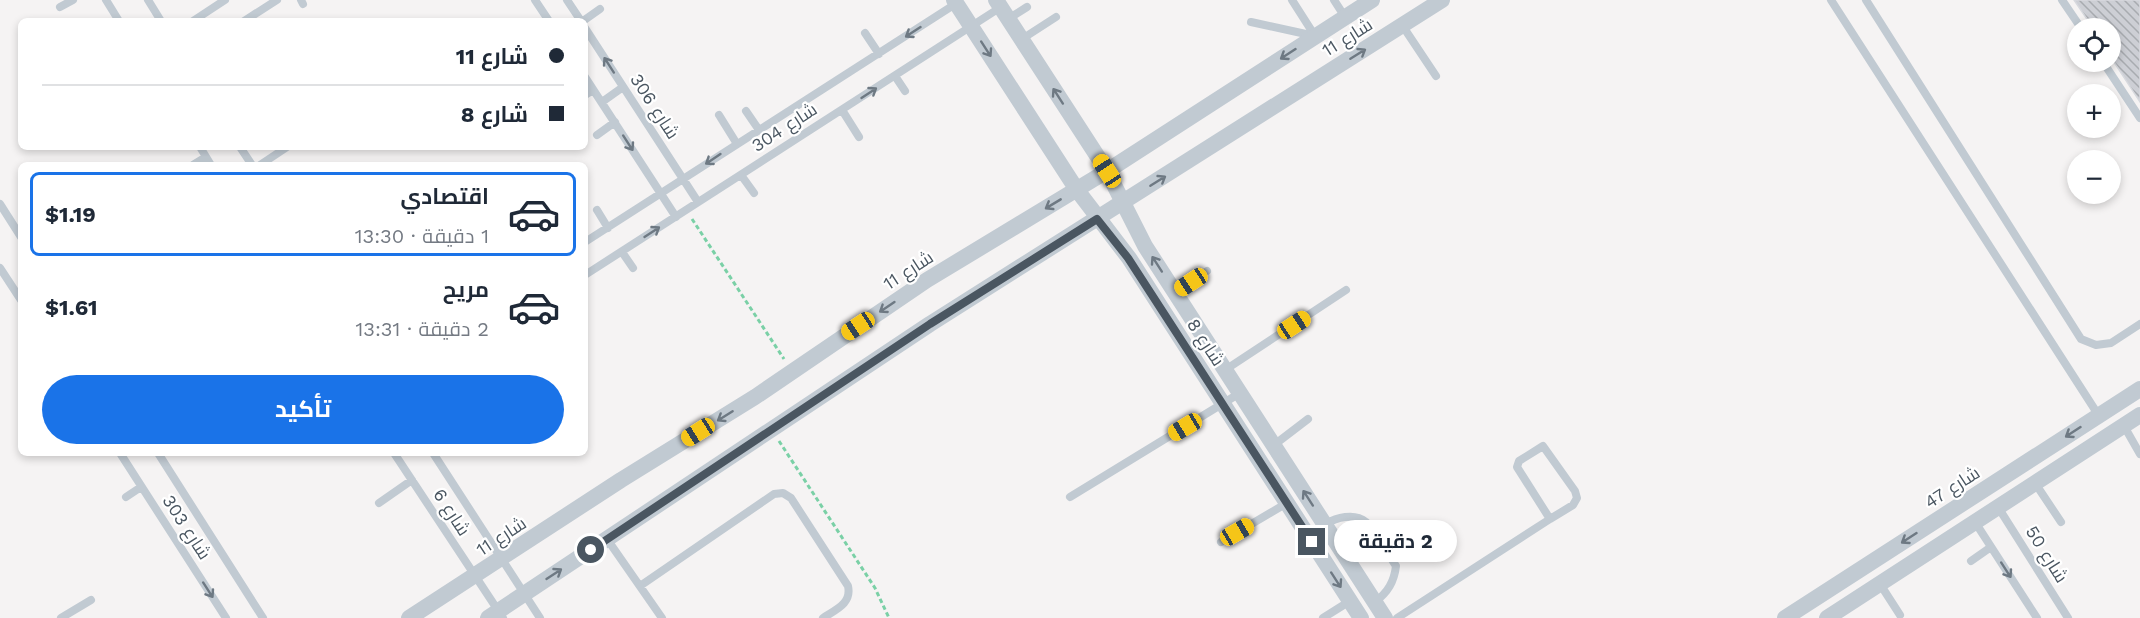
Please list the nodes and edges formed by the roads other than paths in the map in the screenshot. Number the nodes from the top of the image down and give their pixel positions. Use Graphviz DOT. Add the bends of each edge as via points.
graph roads {
  1 [pos="73,0"];
  2 [pos="106,0"];
  3 [pos="148,0"];
  4 [pos="225,0"];
  5 [pos="277,0"];
  6 [pos="535,0"];
  7 [pos="567,0"];
  8 [pos="1292,0"];
  9 [pos="1334,0"];
  10 [pos="1372,0"];
  11 [pos="1442,0"];
  12 [pos="1831,0"];
  13 [pos="1866,0"];
  14 [pos="2062,0"];
  15 [pos="958,1"];
  16 [pos="60,7"];
  17 [pos="1027,7"];
  18 [pos="600,9"];
  19 [pos="1002,9"];
  20 [pos="1056,17"];
  21 [pos="1345,17"];
  22 [pos="117,18"];
  23 [pos="159,18"];
  24 [pos="198,18"];
  25 [pos="255,18"];
  26 [pos="547,18"];
  27 [pos="580,18"];
  28 [pos="586,18"];
  29 [pos="2074,18"];
  30 [pos="1251,22"];
  31 [pos="1402,25"];
  32 [pos="971,27"];
  33 [pos="588,33"];
  34 [pos="865,33"];
  35 [pos="1316,36"];
  36 [pos="1022,39"];
  37 [pos="879,54"];
  38 [pos="2110,72"];
  39 [pos="895,76"];
  40 [pos="1436,76"];
  41 [pos="588,82"];
  42 [pos="623,87"];
  43 [pos="593,90"];
  44 [pos="905,91"];
  45 [pos="588,93"];
  46 [pos="602,102"];
  47 [pos="842,110"];
  48 [pos="746,111"];
  49 [pos="719,116"];
  50 [pos="2140,118"];
  51 [pos="615,123"];
  52 [pos="759,130"];
  53 [pos="597,135"];
  54 [pos="859,137"];
  55 [pos="737,144"];
  56 [pos="282,150"];
  57 [pos="264,162"];
  58 [pos="1107,171"];
  59 [pos="741,175"];
  60 [pos="683,179"];
  61 [pos="1077,190"];
  62 [pos="754,193"];
  63 [pos="661,194"];
  64 [pos="698,202"];
  65 [pos="1124,202"];
  66 [pos="0,204"];
  67 [pos="597,210"];
  68 [pos="676,217"];
  69 [pos="1097,219"];
  70 [pos="608,228"];
  71 [pos="18,232"];
  72 [pos="588,240"];
  73 [pos="621,252"];
  74 [pos="0,268"];
  75 [pos="633,268"];
  76 [pos="1207,271"];
  77 [pos="588,273"];
  78 [pos="3,279"];
  79 [pos="1346,290"];
  80 [pos="1175,292"];
  81 [pos="18,296"];
  82 [pos="2140,324"];
  83 [pos="1225,370"];
  84 [pos="2140,389"];
  85 [pos="1240,393"];
  86 [pos="1223,403"];
  87 [pos="2140,415"];
  88 [pos="2099,416"];
  89 [pos="1308,419"];
  90 [pos="2124,426"];
  91 [pos="1274,445"];
  92 [pos="2140,454"];
  93 [pos="122,456"];
  94 [pos="160,456"];
  95 [pos="396,456"];
  96 [pos="435,456"];
  97 [pos="412,480"];
  98 [pos="2035,483"];
  99 [pos="141,487"];
  100 [pos="126,497"];
  101 [pos="1070,497"];
  102 [pos="379,503"];
  103 [pos="1287,503"];
  104 [pos="1998,507"];
  105 [pos="1550,519"];
  106 [pos="1975,522"];
  107 [pos="2061,522"];
  108 [pos="1325,524"];
  109 [pos="608,539"];
  110 [pos="1221,542"];
  111 [pos="1991,547"];
  112 [pos="501,559"];
  113 [pos="1971,561"];
  114 [pos="475,576"];
  115 [pos="1880,584"];
  116 [pos="640,586"];
  117 [pos="524,594"];
  118 [pos="91,600"];
  119 [pos="1350,601"];
  120 [pos="1375,602"];
  121 [pos="1900,615"];
  122 [pos="497,616"];
  123 [pos="61,618"];
  124 [pos="226,618"];
  125 [pos="263,618"];
  126 [pos="409,618"];
  127 [pos="540,618"];
  128 [pos="662,618"];
  129 [pos="823,618"];
  130 [pos="1323,618"];
  131 [pos="1361,618"];
  132 [pos="1385,618"];
  133 [pos="1397,618"];
  134 [pos="1785,618"];
  135 [pos="1827,618"];
  136 [pos="2037,618"];
  137 [pos="2068,618"];
  1 -- 16 [label="lane"];
  2 -- 22 [label="lane"];
  3 -- 23 [label="lane"];
  4 -- 24 [label="lane"];
  5 -- 25 [label="lane"];
  6 -- 26 [label="lane"];
  7 -- 27 [label="lane"];
  8 -- 35 [label="lane"];
  9 -- 21 [label="lane"];
  10 -- 21 [label="street, شارع 11"];
  11 -- 31 [label="street, شارع 11"];
  12 -- 88 [label="lane"];
  13 -- 82 [label="lane" via="2081,339 2096,345 2111,343"];
  14 -- 29 [label="lane"];
  15 -- 32 [label="street, شارع 8"];
  15 -- 37 [label="lane, شارع 304, one-way"];
  17 -- 19 [label="lane, شارع 304"];
  18 -- 28 [label="lane"];
  19 -- 32 [label="lane, شارع 304"];
  19 -- 36 [label="street, شارع 8"];
  20 -- 36 [label="lane"];
  21 -- 35 [label="street, شارع 11"];
  30 -- 35 [label="lane"];
  31 -- 40 [label="lane"];
  65 -- 31 [label="street, شارع 11, one-way"];
  32 -- 39 [label="lane, شارع 304"];
  32 -- 61 [label="street, شارع 8, one-way"];
  42 -- 33 [label="lane, شارع 306, one-way"];
  34 -- 37 [label="lane"];
  35 -- 58 [label="street, شارع 11, one-way"];
  58 -- 36 [label="street, شارع 8, one-way"];
  37 -- 52 [label="lane, شارع 304"];
  38 -- 50 [label="lane"];
  39 -- 44 [label="lane"];
  47 -- 39 [label="lane, شارع 304, one-way"];
  41 -- 43 [label="lane"];
  42 -- 46 [label="lane"];
  42 -- 60 [label="lane, شارع 306"];
  43 -- 45 [label="lane"];
  43 -- 46 [label="lane"];
  46 -- 51 [label="lane"];
  47 -- 54 [label="lane"];
  47 -- 59 [label="lane, شارع 304"];
  48 -- 52 [label="lane"];
  49 -- 55 [label="lane"];
  51 -- 53 [label="lane"];
  51 -- 63 [label="lane, one-way"];
  52 -- 55 [label="lane, شارع 304"];
  55 -- 60 [label="lane, شارع 304, one-way"];
  56 -- 57 [label="lane"];
  58 -- 61 [label="street, شارع 11"];
  58 -- 65 [label="street, شارع 8"];
  59 -- 62 [label="lane"];
  59 -- 64 [label="lane, شارع 304"];
  60 -- 63 [label="lane, شارع 304"];
  60 -- 64 [label="lane, شارع 306"];
  61 -- 69 [label="street, شارع 8"];
  61 -- 112 [label="street, شارع 11, one-way" via="927,280"];
  63 -- 68 [label="lane"];
  63 -- 70 [label="lane, شارع 304"];
  64 -- 68 [label="lane, شارع 304"];
  65 -- 69 [label="street, شارع 11"];
  80 -- 65 [label="street, شارع 8, one-way" via="1145,246"];
  66 -- 71 [label="lane"];
  67 -- 70 [label="lane"];
  73 -- 68 [label="lane, شارع 304, one-way"];
  69 -- 86 [label="street, شارع 8" via="1128,258"];
  69 -- 109 [label="street, شارع 11" via="930,324"];
  70 -- 72 [label="lane, شارع 304"];
  73 -- 75 [label="lane"];
  73 -- 77 [label="lane, شارع 304"];
  74 -- 78 [label="lane"];
  76 -- 80 [label="lane"];
  78 -- 81 [label="lane"];
  79 -- 83 [label="lane"];
  80 -- 83 [label="street, شارع 8"];
  83 -- 85 [label="street, شارع 8"];
  84 -- 88 [label="street, شارع 47"];
  85 -- 86 [label="lane"];
  85 -- 91 [label="street, شارع 8"];
  86 -- 101 [label="lane"];
  86 -- 103 [label="street, شارع 8"];
  87 -- 90 [label="street"];
  88 -- 134 [label="street, شارع 47, one-way"];
  89 -- 91 [label="lane"];
  90 -- 92 [label="lane"];
  90 -- 98 [label="street"];
  108 -- 91 [label="street, شارع 8, one-way"];
  93 -- 99 [label="lane, شارع 303"];
  94 -- 125 [label="lane, شارع 303"];
  95 -- 97 [label="lane, شارع 6"];
  96 -- 112 [label="lane, شارع 6"];
  97 -- 102 [label="lane"];
  97 -- 114 [label="lane, شارع 6"];
  98 -- 104 [label="street"];
  98 -- 107 [label="lane"];
  99 -- 100 [label="lane"];
  99 -- 124 [label="lane, شارع 303, one-way"];
  103 -- 110 [label="lane"];
  103 -- 119 [label="street, شارع 8, one-way"];
  104 -- 106 [label="street"];
  104 -- 137 [label="lane, شارع 50"];
  105 -- 105 [label="lane" via="1573,505 1577,498 1543,446 1519,461 1517,467"];
  105 -- 133 [label="lane"];
  106 -- 111 [label="lane"];
  106 -- 115 [label="street"];
  108 -- 120 [label="street, شارع 8"];
  108 -- 120 [label="lane" via="1345,517 1366,521 1396,566 1390,587"];
  109 -- 116 [label="lane"];
  117 -- 109 [label="street, شارع 11, one-way"];
  111 -- 113 [label="lane"];
  111 -- 136 [label="lane, one-way"];
  112 -- 114 [label="street, شارع 11"];
  112 -- 117 [label="lane, شارع 6"];
  114 -- 122 [label="lane, شارع 6"];
  114 -- 126 [label="street, شارع 11"];
  115 -- 121 [label="lane"];
  115 -- 135 [label="street"];
  116 -- 128 [label="lane"];
  116 -- 129 [label="lane" via="774,494 783,493 791,498 848,586 845,603"];
  117 -- 122 [label="street, شارع 11"];
  117 -- 127 [label="lane, شارع 6"];
  118 -- 123 [label="lane"];
  119 -- 130 [label="lane"];
  119 -- 131 [label="street, شارع 8"];
  120 -- 132 [label="street, شارع 8"];
}
